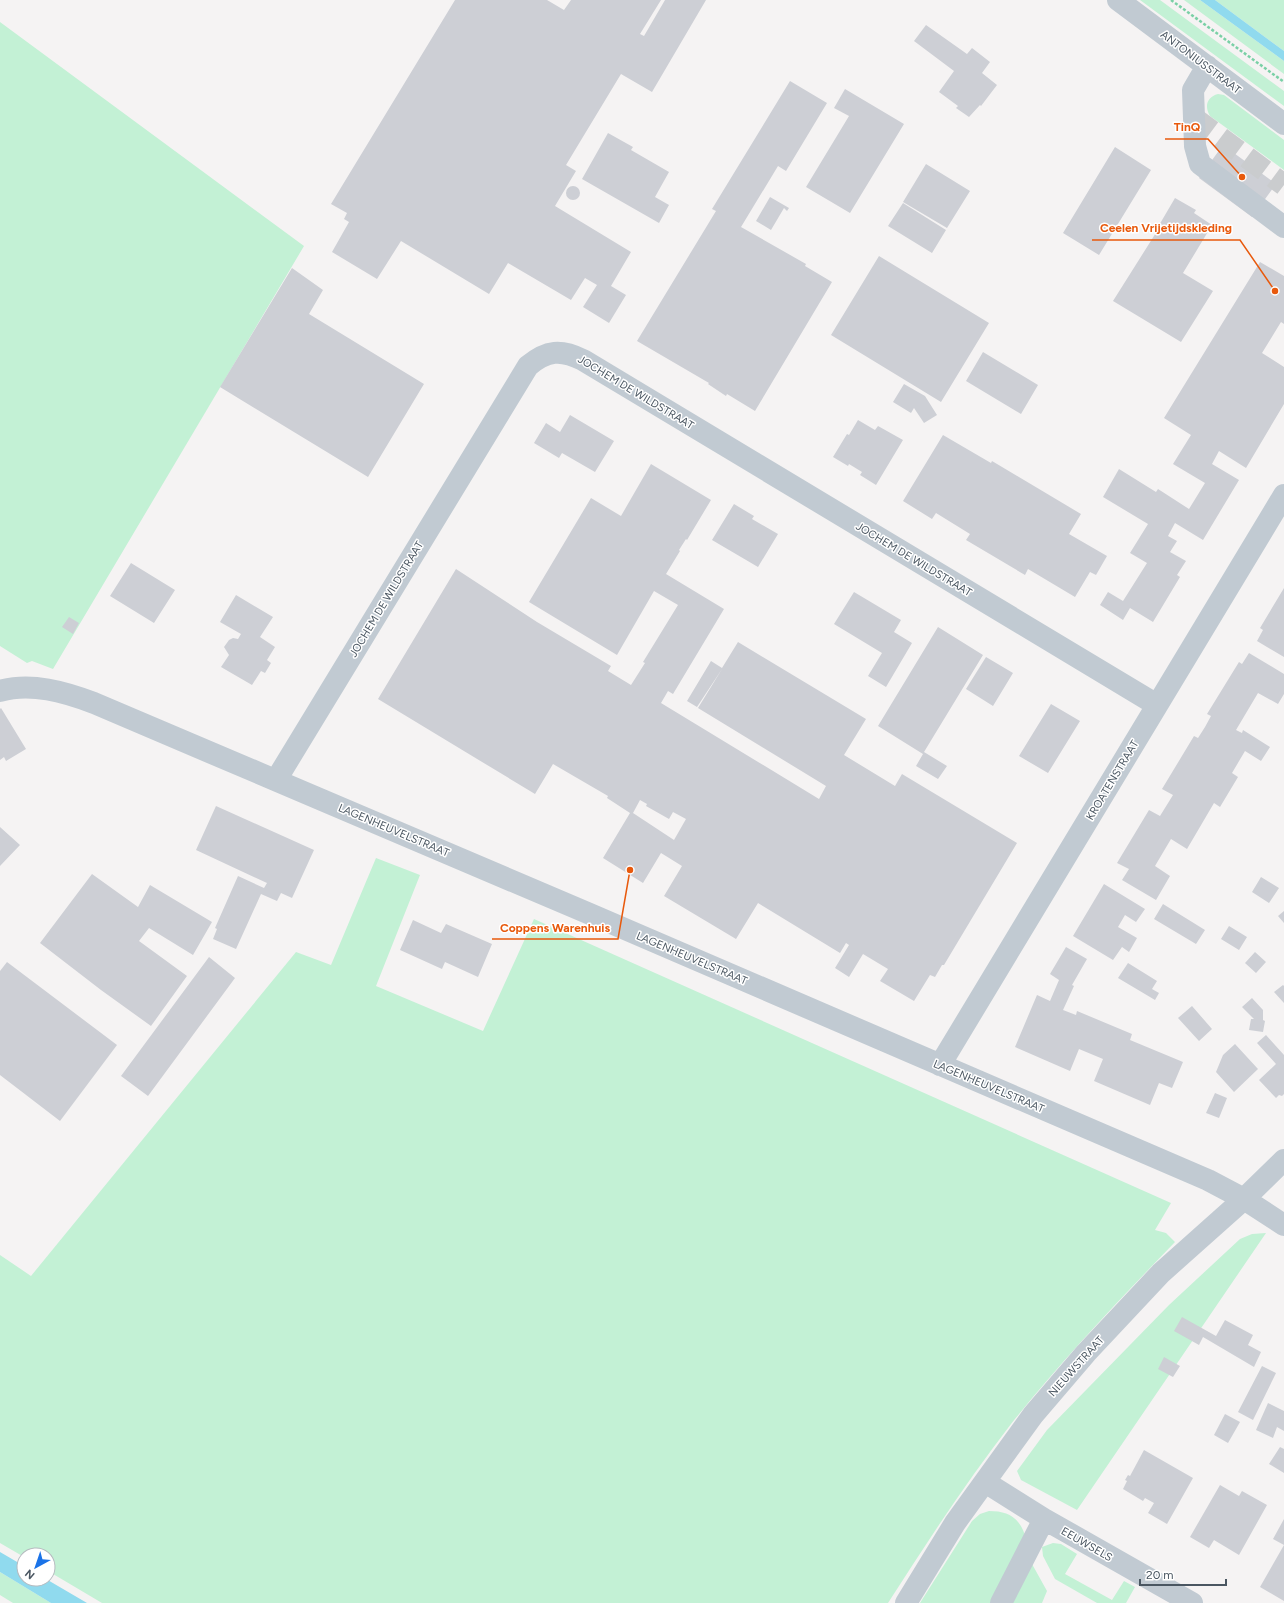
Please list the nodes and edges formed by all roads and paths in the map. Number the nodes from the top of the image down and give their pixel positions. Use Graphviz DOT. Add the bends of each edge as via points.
graph roads {
  1 [pos="1118,0"];
  2 [pos="1171,0"];
  3 [pos="1207,66"];
  4 [pos="1284,82"];
  5 [pos="1284,124"];
  6 [pos="1280,218"];
  7 [pos="1284,495"];
  8 [pos="0,691"];
  9 [pos="1157,705"];
  10 [pos="276,780"];
  11 [pos="940,1065"];
  12 [pos="1284,1160"];
  13 [pos="1244,1199"];
  14 [pos="1284,1225"];
  15 [pos="985,1482"];
  16 [pos="1044,1520"];
  17 [pos="906,1603"];
  18 [pos="1002,1603"];
  19 [pos="1192,1603"];
  1 -- 3 [label="street, ANTONIUSSTRAAT"];
  2 -- 4 [label="path"];
  3 -- 5 [label="street, ANTONIUSSTRAAT"];
  3 -- 6 [label="street" via="1193,90 1195,146 1200,164"];
  7 -- 9 [label="street, KROATENSTRAAT"];
  8 -- 10 [label="street, LAGENHEUVELSTRAAT" via="10,688 36,688 67,693"];
  9 -- 10 [label="street, JOCHEM DE WILDSTRAAT" via="583,360 572,354 560,352 537,358 528,366"];
  9 -- 11 [label="street, KROATENSTRAAT"];
  10 -- 11 [label="street, LAGENHEUVELSTRAAT"];
  11 -- 13 [label="street, LAGENHEUVELSTRAAT" via="1208,1180"];
  12 -- 13 [label="street, NIEUWSTRAAT"];
  13 -- 14 [label="street, LAGENHEUVELSTRAAT"];
  13 -- 15 [label="street, NIEUWSTRAAT" via="1162,1273 1086,1353 1033,1415"];
  15 -- 16 [label="street, EEUWSELS"];
  15 -- 17 [label="street, NIEUWSTRAAT" via="955,1523"];
  16 -- 18 [label="street"];
  16 -- 19 [label="street, EEUWSELS"];
}
